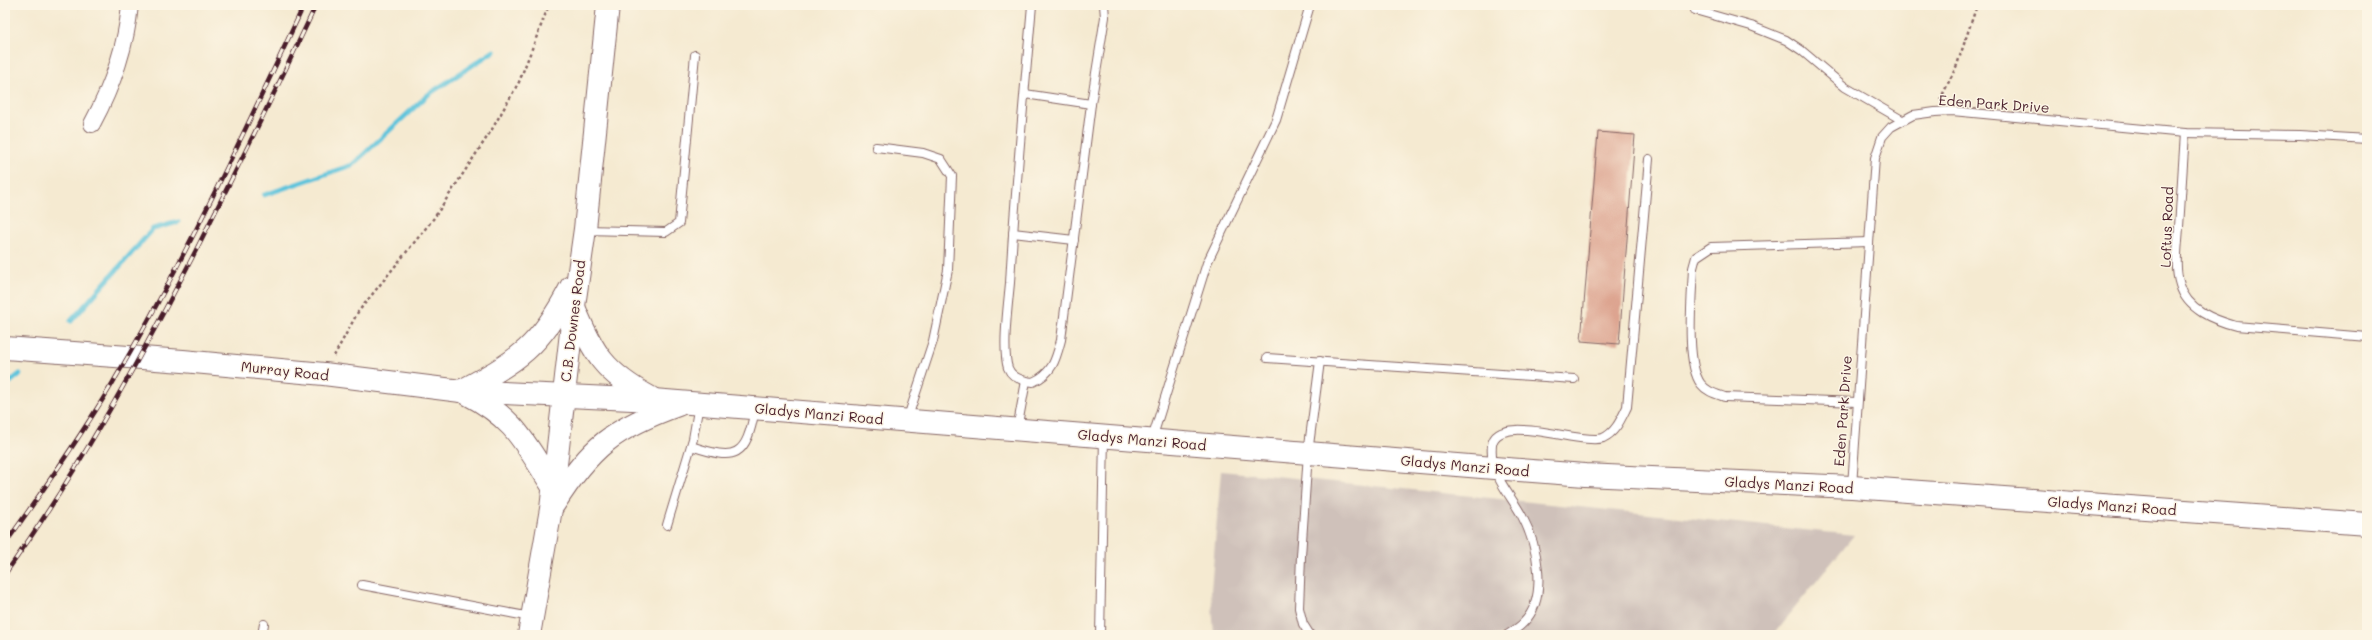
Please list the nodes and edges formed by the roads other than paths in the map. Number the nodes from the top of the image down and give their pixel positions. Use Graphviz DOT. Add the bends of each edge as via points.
graph roads {
  1 [pos="130,5"];
  2 [pos="608,5"];
  3 [pos="1032,5"];
  4 [pos="1104,5"];
  5 [pos="1310,5"];
  6 [pos="1695,10"];
  7 [pos="695,55"];
  8 [pos="1025,94"];
  9 [pos="1090,104"];
  10 [pos="1902,120"];
  11 [pos="92,124"];
  12 [pos="2185,133"];
  13 [pos="2367,139"];
  14 [pos="876,147"];
  15 [pos="1649,159"];
  16 [pos="585,230"];
  17 [pos="1013,233"];
  18 [pos="1074,240"];
  19 [pos="1869,242"];
  20 [pos="578,274"];
  21 [pos="574,306"];
  22 [pos="2367,337"];
  23 [pos="5,348"];
  24 [pos="1267,358"];
  25 [pos="1320,361"];
  26 [pos="1574,379"];
  27 [pos="1026,381"];
  28 [pos="461,391"];
  29 [pos="564,396"];
  30 [pos="654,400"];
  31 [pos="1856,402"];
  32 [pos="692,403"];
  33 [pos="755,408"];
  34 [pos="907,421"];
  35 [pos="1017,430"];
  36 [pos="1104,436"];
  37 [pos="1152,440"];
  38 [pos="691,446"];
  39 [pos="1308,453"];
  40 [pos="1494,468"];
  41 [pos="553,487"];
  42 [pos="1852,487"];
  43 [pos="551,509"];
  44 [pos="2367,524"];
  45 [pos="668,525"];
  46 [pos="362,585"];
  47 [pos="264,624"];
  48 [pos="530,626"];
  49 [pos="262,635"];
  50 [pos="1100,635"];
  51 [pos="1310,635"];
  52 [pos="1507,635"];
  1 -- 11 [label="street" via="120,58 107,94"];
  2 -- 16 [label="main road, C.B. Downes Road"];
  3 -- 8 [label="lane"];
  4 -- 9 [label="lane" via="1105,17"];
  5 -- 37 [label="lane" via="1276,120 1207,263"];
  6 -- 10 [label="lane" via="1751,26 1786,40 1845,87"];
  7 -- 16 [label="lane" via="679,223 666,232"];
  8 -- 9 [label="lane"];
  8 -- 17 [label="lane"];
  9 -- 18 [label="lane"];
  10 -- 12 [label="lane, Eden Park Drive" via="1912,115 1952,111"];
  10 -- 19 [label="lane, Eden Park Drive" via="1882,137 1875,158"];
  12 -- 13 [label="lane, Eden Park Drive"];
  12 -- 22 [label="lane, Loftus Road" via="2177,262 2180,286 2187,299 2199,311 2217,321 2236,326"];
  14 -- 34 [label="lane" via="923,153 941,159 952,176 948,270 933,341"];
  15 -- 40 [label="lane" via="1627,407 1620,422 1612,432 1602,438 1591,439 1531,430 1504,432 1492,444"];
  16 -- 20 [label="main road, C.B. Downes Road"];
  17 -- 18 [label="lane"];
  17 -- 27 [label="lane" via="1007,358 1011,374"];
  18 -- 27 [label="lane" via="1061,340 1054,365 1046,375 1033,382"];
  19 -- 31 [label="lane, Eden Park Drive"];
  19 -- 31 [label="lane" via="1711,247 1696,257 1693,268 1693,368 1701,384 1710,392 1725,397"];
  20 -- 21 [label="main road, C.B. Downes Road"];
  20 -- 28 [label="main road" via="557,314 532,346 500,370"];
  21 -- 29 [label="main road, C.B. Downes Road"];
  21 -- 30 [label="main road" via="583,329 601,361 622,381"];
  23 -- 28 [label="main road, Murray Road" via="324,374"];
  24 -- 25 [label="lane"];
  25 -- 26 [label="lane"];
  25 -- 39 [label="lane"];
  27 -- 35 [label="lane"];
  28 -- 29 [label="main road, Murray Road"];
  28 -- 41 [label="main road" via="493,409 512,425"];
  29 -- 30 [label="main road, Gladys Manzi Road"];
  29 -- 41 [label="main road, C.B. Downes Road"];
  30 -- 32 [label="main road, Gladys Manzi Road"];
  31 -- 42 [label="lane, Eden Park Drive"];
  32 -- 33 [label="main road, Gladys Manzi Road"];
  32 -- 38 [label="lane"];
  32 -- 43 [label="main road" via="638,421 603,442 576,470"];
  33 -- 34 [label="main road, Gladys Manzi Road"];
  33 -- 38 [label="lane" via="747,441 736,452 717,454"];
  34 -- 35 [label="main road, Gladys Manzi Road"];
  35 -- 36 [label="main road, Gladys Manzi Road"];
  36 -- 37 [label="main road, Gladys Manzi Road"];
  36 -- 50 [label="lane"];
  37 -- 39 [label="main road, Gladys Manzi Road"];
  38 -- 45 [label="lane"];
  39 -- 40 [label="main road, Gladys Manzi Road"];
  39 -- 51 [label="lane" via="1299,608 1303,624"];
  40 -- 42 [label="main road, Gladys Manzi Road" via="1585,475"];
  40 -- 52 [label="lane" via="1498,480 1522,516 1530,537 1539,581 1537,599 1532,611 1524,623"];
  41 -- 43 [label="main road, C.B. Downes Road"];
  42 -- 44 [label="main road, Gladys Manzi Road"];
  43 -- 48 [label="main road, C.B. Downes Road"];
  46 -- 48 [label="lane"];
  47 -- 49 [label="lane"];
}
